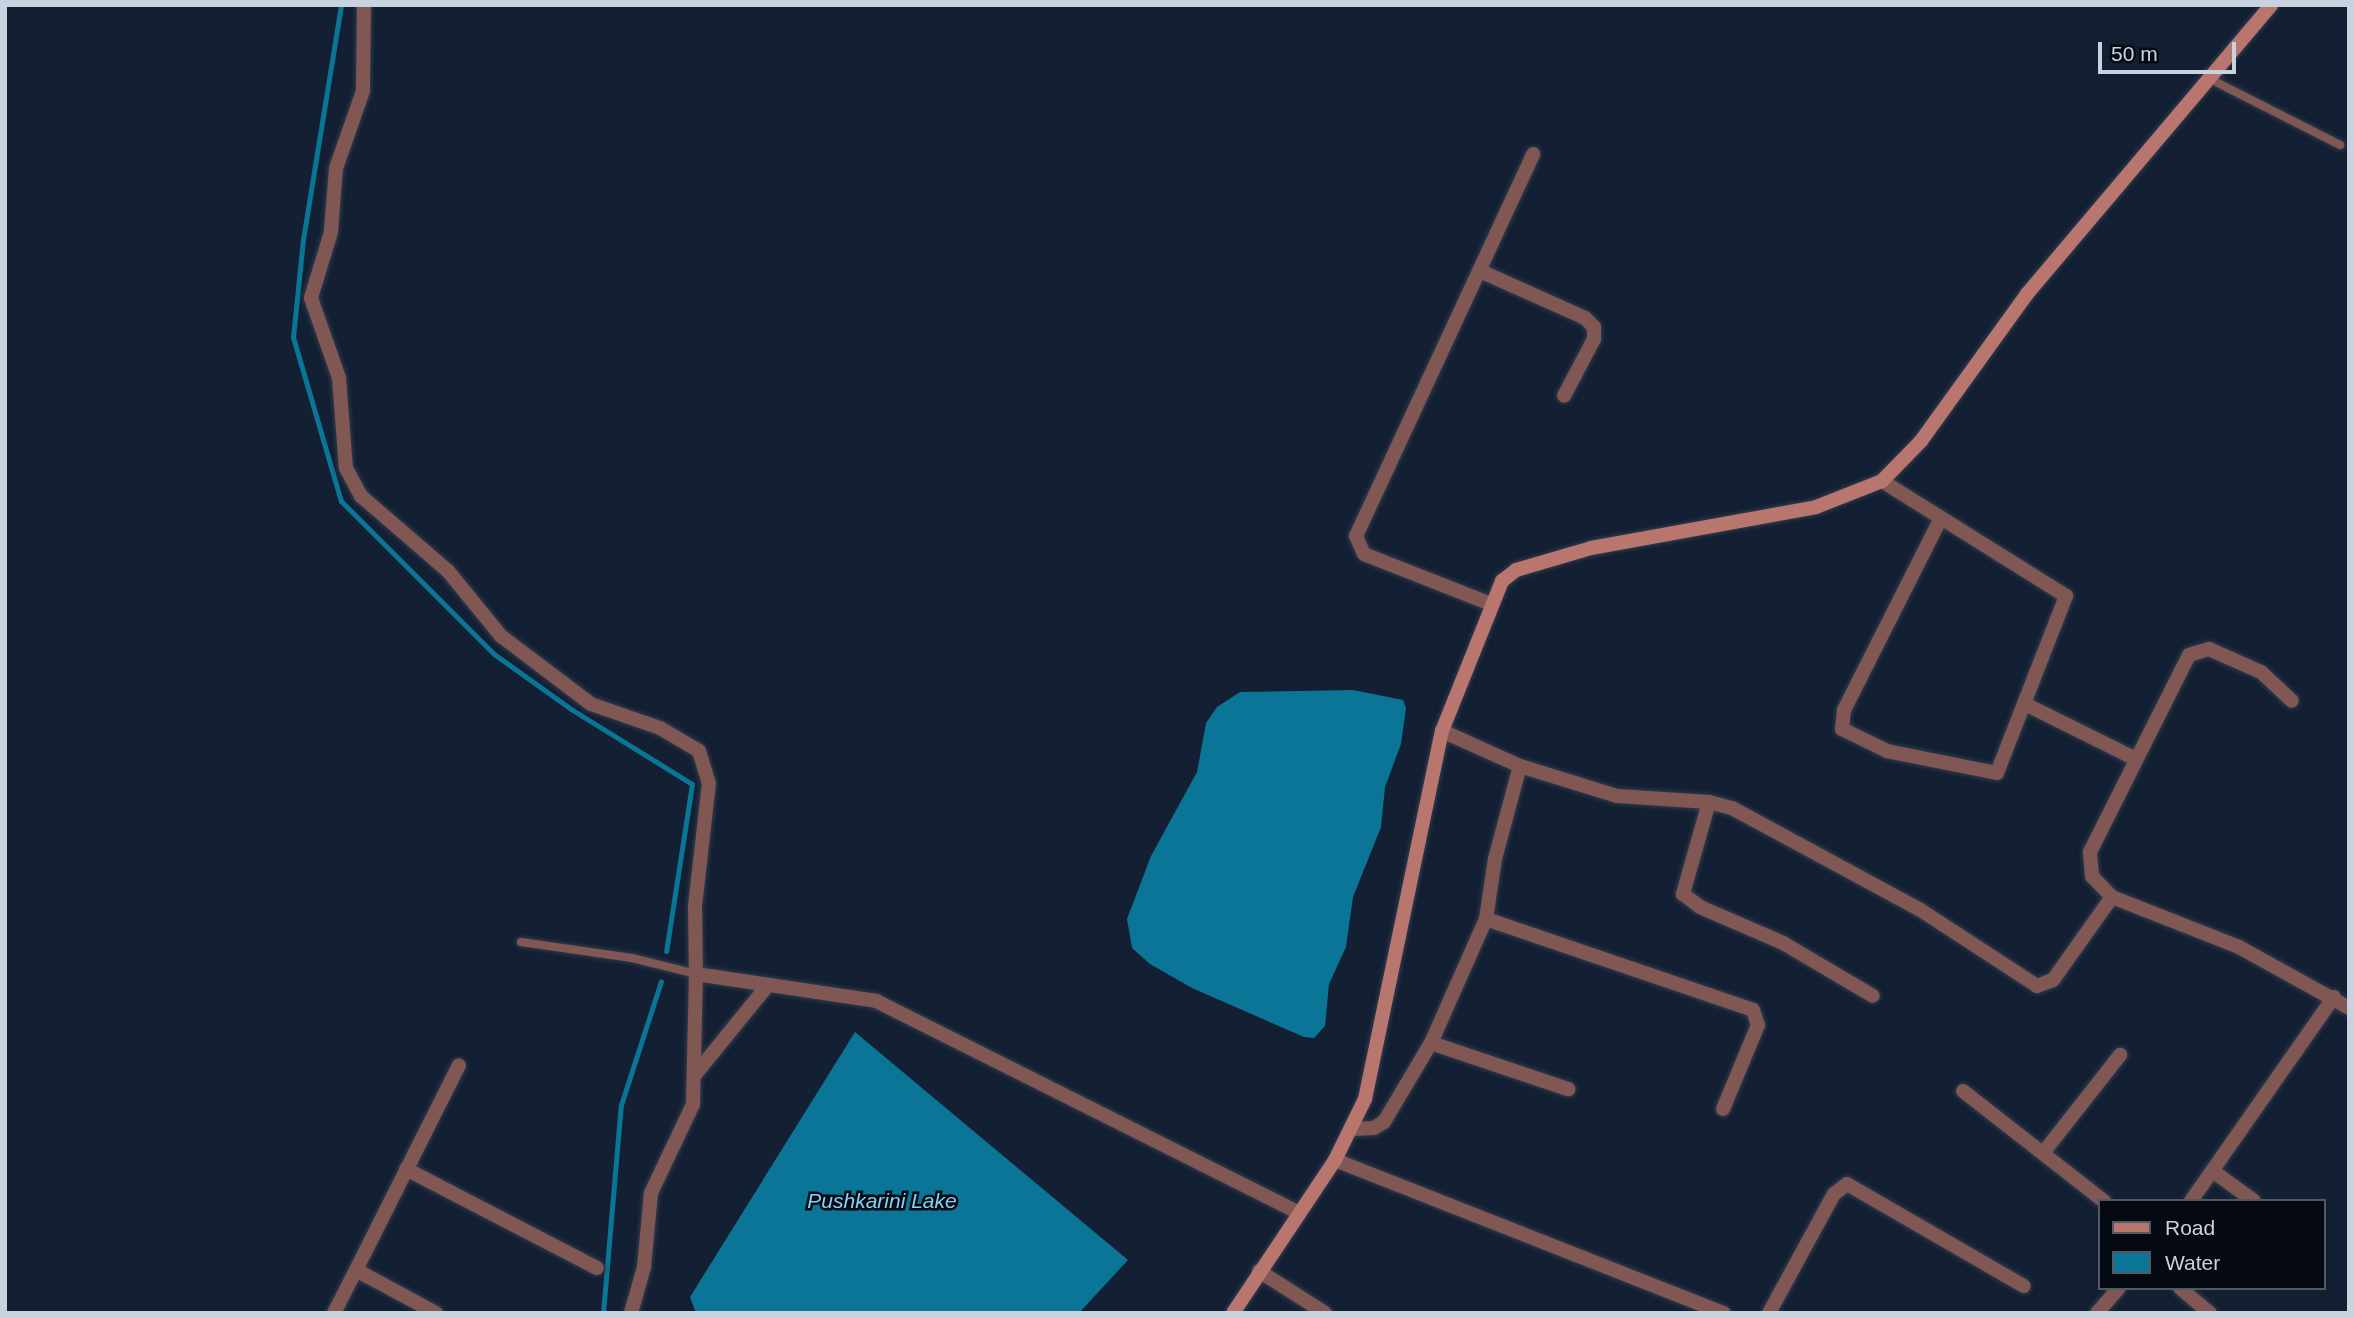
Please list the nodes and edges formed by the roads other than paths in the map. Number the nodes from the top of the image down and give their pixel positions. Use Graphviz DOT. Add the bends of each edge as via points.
graph roads {
  1 [pos="364,5"];
  2 [pos="2271,5"];
  3 [pos="2210,79"];
  4 [pos="2340,145"];
  5 [pos="1533,154"];
  6 [pos="1480,271"];
  7 [pos="1564,396"];
  8 [pos="1882,481"];
  9 [pos="1941,518"];
  10 [pos="1490,604"];
  11 [pos="2292,702"];
  12 [pos="2025,705"];
  13 [pos="1442,731"];
  14 [pos="2136,759"];
  15 [pos="1520,766"];
  16 [pos="1709,802"];
  17 [pos="2112,897"];
  18 [pos="1486,919"];
  19 [pos="522,942"];
  20 [pos="696,974"];
  21 [pos="768,985"];
  22 [pos="1873,996"];
  23 [pos="2334,997"];
  24 [pos="2349,1008"];
  25 [pos="1431,1043"];
  26 [pos="2120,1055"];
  27 [pos="459,1065"];
  28 [pos="694,1076"];
  29 [pos="1568,1089"];
  30 [pos="1963,1091"];
  31 [pos="1723,1109"];
  32 [pos="1353,1129"];
  33 [pos="2043,1153"];
  34 [pos="1335,1160"];
  35 [pos="406,1169"];
  36 [pos="2214,1172"];
  37 [pos="2101,1199"];
  38 [pos="2193,1199"];
  39 [pos="2251,1199"];
  40 [pos="1297,1212"];
  41 [pos="597,1269"];
  42 [pos="356,1270"];
  43 [pos="1259,1271"];
  44 [pos="2024,1286"];
  45 [pos="2117,1290"];
  46 [pos="2182,1290"];
  47 [pos="633,1307"];
  48 [pos="334,1313"];
  49 [pos="436,1313"];
  50 [pos="648,1313"];
  51 [pos="1233,1313"];
  52 [pos="1325,1313"];
  53 [pos="1724,1313"];
  54 [pos="1769,1313"];
  55 [pos="2097,1313"];
  56 [pos="2210,1313"];
  1 -- 20 [label="street" via="363,91 336,168 331,232 311,298 339,378 346,468 361,496 448,571 501,636 591,704 660,728 698,751 707,765 709,783 695,905"];
  2 -- 3 [label="main road"];
  3 -- 4 [label="lane"];
  3 -- 8 [label="main road" via="2026,294 1921,441"];
  5 -- 6 [label="street"];
  6 -- 7 [label="street" via="1584,318 1594,327 1594,338"];
  6 -- 10 [label="street" via="1356,536 1364,554"];
  8 -- 9 [label="street"];
  8 -- 10 [label="main road" via="1816,507 1591,548 1538,563 1502,581"];
  9 -- 12 [label="street" via="2066,596"];
  9 -- 12 [label="street" via="1844,710 1842,729 1887,751 1997,773"];
  10 -- 13 [label="main road"];
  11 -- 14 [label="street" via="2260,672 2200,649 2181,667"];
  12 -- 14 [label="street"];
  13 -- 15 [label="street"];
  13 -- 32 [label="main road" via="1368,1085"];
  14 -- 17 [label="street" via="2091,852 2092,876"];
  15 -- 16 [label="street" via="1617,796"];
  15 -- 18 [label="street" via="1495,859"];
  16 -- 17 [label="street" via="1732,808 1919,909 2037,986 2053,980"];
  16 -- 22 [label="street" via="1683,894 1700,907 1783,943"];
  17 -- 23 [label="street" via="2239,947"];
  18 -- 25 [label="street"];
  18 -- 31 [label="street" via="1753,1010 1758,1025"];
  19 -- 20 [label="lane" via="632,958"];
  20 -- 21 [label="street"];
  20 -- 28 [label="street"];
  21 -- 28 [label="street"];
  21 -- 40 [label="street" via="876,1000"];
  23 -- 24 [label="street"];
  23 -- 36 [label="street"];
  25 -- 29 [label="street"];
  25 -- 32 [label="street" via="1384,1122 1374,1128"];
  26 -- 33 [label="street"];
  27 -- 35 [label="street"];
  28 -- 47 [label="street" via="693,1104 685,1126 651,1193"];
  30 -- 33 [label="street"];
  32 -- 34 [label="main road"];
  33 -- 37 [label="street"];
  34 -- 40 [label="main road"];
  34 -- 53 [label="street"];
  35 -- 41 [label="street"];
  35 -- 42 [label="street"];
  36 -- 38 [label="street"];
  36 -- 39 [label="street"];
  40 -- 43 [label="main road"];
  42 -- 48 [label="street"];
  42 -- 49 [label="street"];
  43 -- 51 [label="main road"];
  43 -- 52 [label="street"];
  44 -- 54 [label="street" via="1847,1184 1834,1194"];
  45 -- 55 [label="street"];
  46 -- 56 [label="street"];
  47 -- 50 [label="street"];
}
